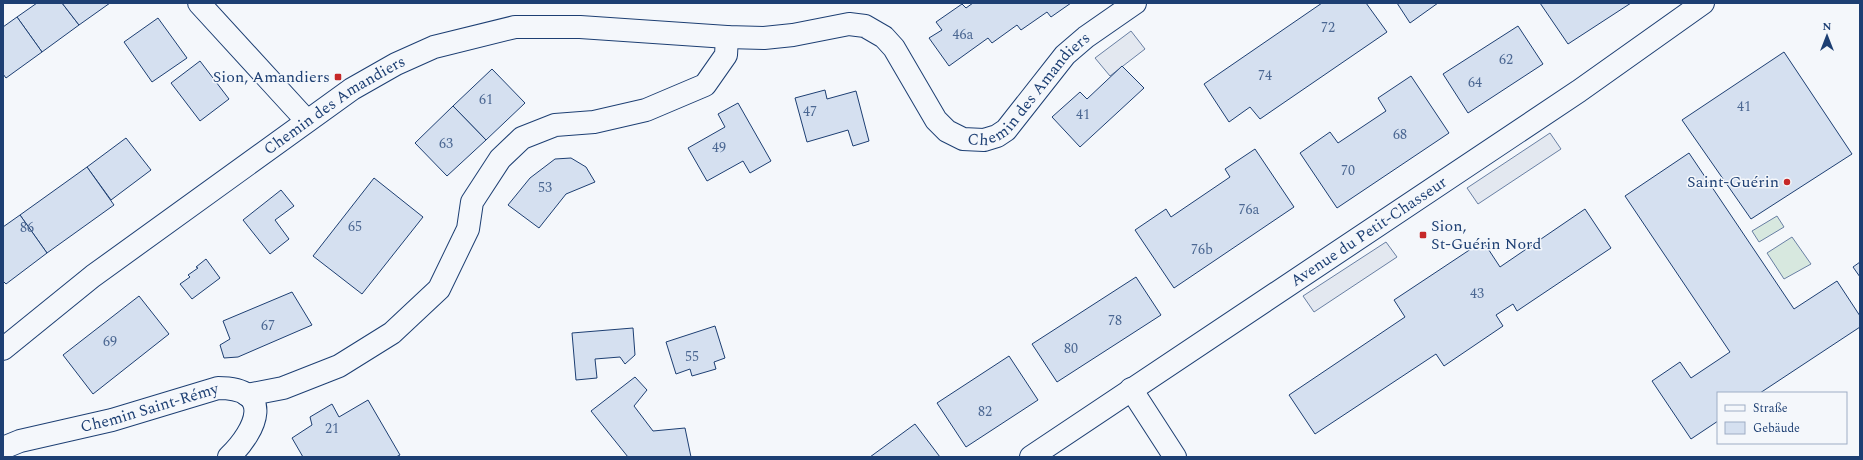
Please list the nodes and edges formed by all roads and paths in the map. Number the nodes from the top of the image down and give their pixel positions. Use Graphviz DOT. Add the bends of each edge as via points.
graph roads {
  1 [pos="199,3"];
  2 [pos="1135,3"];
  3 [pos="1703,3"];
  4 [pos="727,38"];
  5 [pos="307,121"];
  6 [pos="3,349"];
  7 [pos="1131,389"];
  8 [pos="247,395"];
  9 [pos="3,448"];
  10 [pos="229,457"];
  11 [pos="1031,457"];
  12 [pos="1175,457"];
  1 -- 5 [label="street"];
  2 -- 4 [label="street, Chemin des Amandiers" via="1065,55 1006,130 984,140 963,139 947,131 936,120 894,48 865,26 849,24 793,35"];
  3 -- 7 [label="street, Avenue du Petit-Chasseur" via="1579,91"];
  4 -- 5 [label="street, Chemin des Amandiers" via="580,27 516,27 434,47 396,64 352,89"];
  4 -- 8 [label="street" via="726,55 705,84 646,110 594,122 555,125 522,138 500,159 472,202 468,229 439,289 392,333 338,366 283,388"];
  5 -- 6 [label="street, Chemin des Amandiers" via="93,276"];
  7 -- 11 [label="street, Avenue du Petit-Chasseur"];
  7 -- 12 [label="street"];
  8 -- 9 [label="street, Chemin Saint-Rémy" via="235,388 218,388 112,420 20,441"];
  8 -- 10 [label="street" via="256,405 256,417 242,445"];
}
